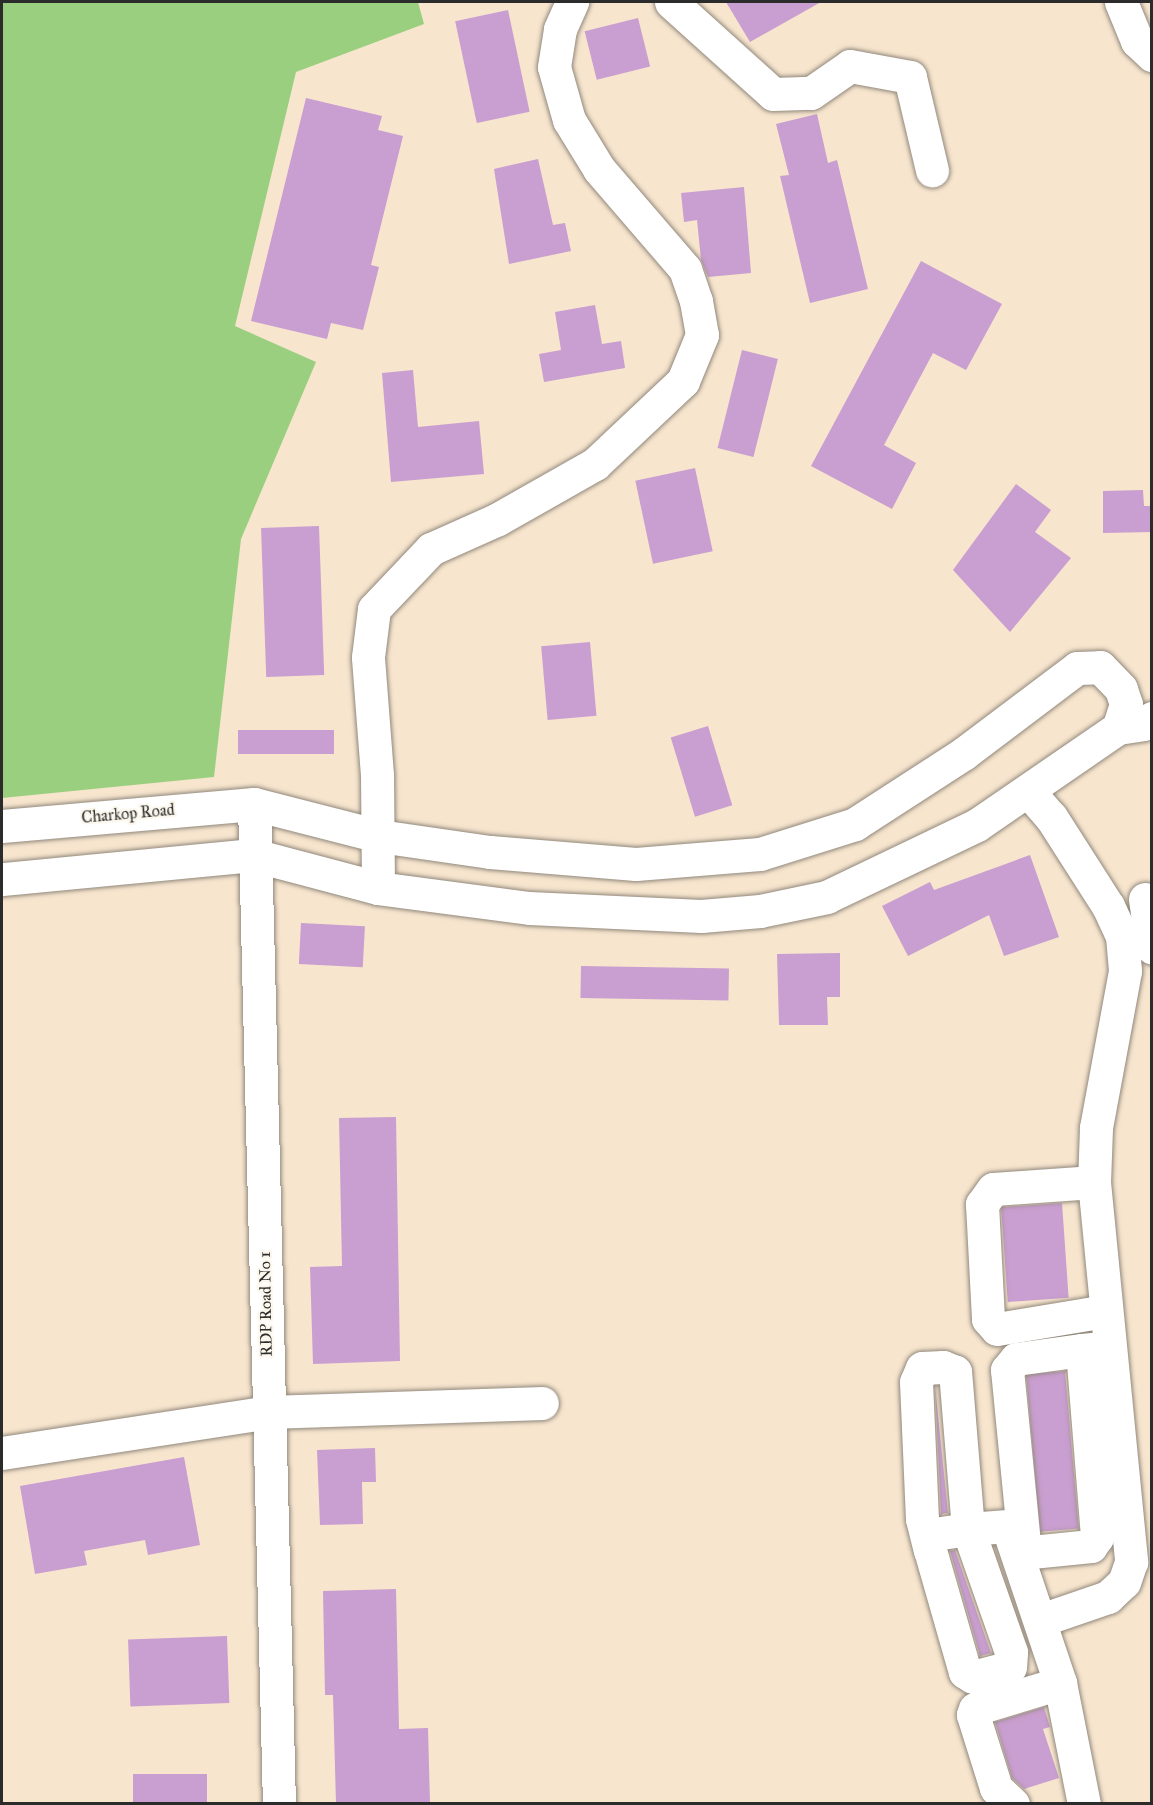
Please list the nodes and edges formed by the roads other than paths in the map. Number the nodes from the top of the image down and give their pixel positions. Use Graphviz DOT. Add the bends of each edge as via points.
graph roads {
  1 [pos="572,2"];
  2 [pos="671,2"];
  3 [pos="1120,2"];
  4 [pos="1152,55"];
  5 [pos="932,170"];
  6 [pos="1152,718"];
  7 [pos="1118,728"];
  8 [pos="1028,791"];
  9 [pos="254,804"];
  10 [pos="2,826"];
  11 [pos="379,836"];
  12 [pos="254,855"];
  13 [pos="2,879"];
  14 [pos="378,888"];
  15 [pos="1149,899"];
  16 [pos="1108,906"];
  17 [pos="1152,947"];
  18 [pos="1094,1182"];
  19 [pos="1106,1311"];
  20 [pos="1096,1348"];
  21 [pos="542,1403"];
  22 [pos="269,1412"];
  23 [pos="2,1453"];
  24 [pos="968,1529"];
  25 [pos="927,1535"];
  26 [pos="1141,1562"];
  27 [pos="1041,1620"];
  28 [pos="1060,1683"];
  29 [pos="279,1803"];
  30 [pos="1013,1803"];
  31 [pos="1084,1803"];
  1 -- 11 [label="street" via="560,28 554,67 568,120 599,169 685,269 702,335 683,381 595,464 498,519 431,549 374,609 368,657"];
  2 -- 5 [label="street" via="773,94 811,93 850,66 910,77"];
  3 -- 4 [label="street" via="1137,41"];
  6 -- 7 [label="street" via="1143,724"];
  7 -- 8 [label="street"];
  7 -- 11 [label="street, Charkop Road" via="1126,704 1121,688 1100,667 1077,668 963,754 855,824 760,854 636,864 490,852"];
  8 -- 14 [label="street" via="977,825 827,897 760,911 701,916 529,908"];
  8 -- 16 [label="street" via="1051,817"];
  9 -- 10 [label="street, Charkop Road"];
  9 -- 11 [label="street, Charkop Road"];
  9 -- 12 [label="street, RDP Road No 1"];
  11 -- 14 [label="street"];
  12 -- 13 [label="street"];
  12 -- 14 [label="street"];
  12 -- 22 [label="street, RDP Road No 1"];
  15 -- 16 [label="street"];
  15 -- 17 [label="street"];
  16 -- 18 [label="street" via="1122,936 1125,971 1096,1128"];
  18 -- 19 [label="street"];
  18 -- 19 [label="street" via="993,1189 982,1203 988,1319 997,1329"];
  19 -- 20 [label="street"];
  20 -- 20 [label="street" via="1016,1359 1007,1370 1024,1543 1031,1552 1091,1546 1097,1537"];
  20 -- 26 [label="street"];
  21 -- 22 [label="street"];
  22 -- 23 [label="street"];
  22 -- 29 [label="street, RDP Road No 1"];
  24 -- 25 [label="street"];
  24 -- 25 [label="street" via="1011,1652 1010,1667 973,1677 965,1672"];
  24 -- 25 [label="street" via="955,1372 943,1367 922,1368 916,1382 922,1519"];
  24 -- 27 [label="street" via="1006,1519"];
  26 -- 27 [label="street" via="1108,1597"];
  27 -- 28 [label="street"];
  28 -- 30 [label="street" via="975,1709 973,1715 996,1788"];
  28 -- 31 [label="street"];
}
